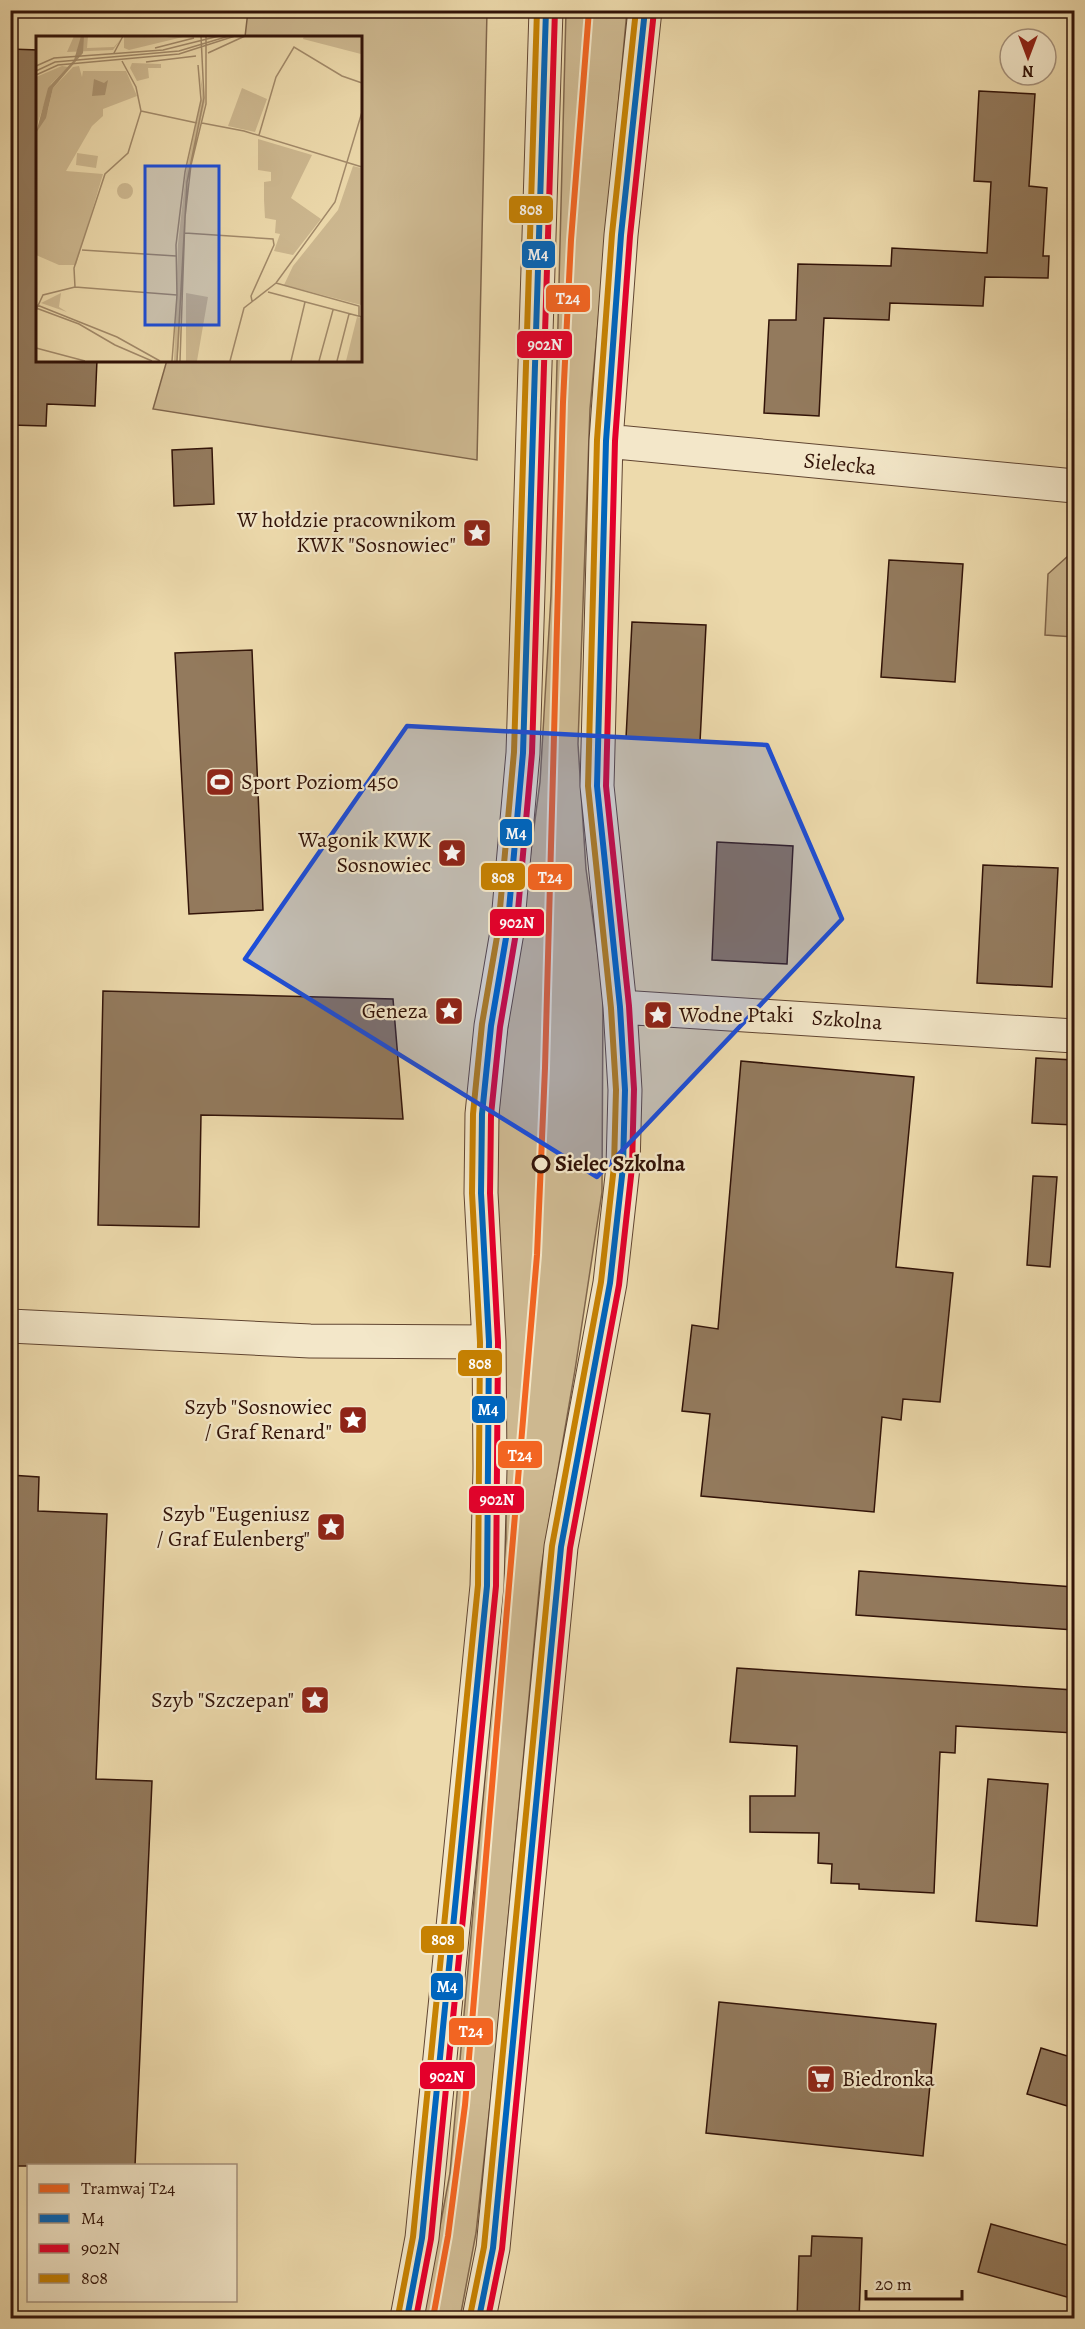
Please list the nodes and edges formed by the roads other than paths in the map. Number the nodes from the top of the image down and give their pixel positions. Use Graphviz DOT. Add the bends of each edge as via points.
graph roads {
  1 [pos="546,10"];
  2 [pos="645,10"];
  3 [pos="606,441"];
  4 [pos="1074,486"];
  5 [pos="620,1007"];
  6 [pos="1074,1036"];
  7 [pos="10,1326"];
  8 [pos="489,1342"];
  9 [pos="407,2319"];
  10 [pos="479,2319"];
  1 -- 8 [label="street" via="523,753 507,932 491,1026 482,1114 481,1193"];
  2 -- 3 [label="street" via="621,235"];
  3 -- 4 [label="street, Sielecka"];
  3 -- 5 [label="street" via="597,786"];
  5 -- 6 [label="street, Szkolna"];
  5 -- 10 [label="street" via="625,1090 623,1167 610,1283 561,1547 493,2248"];
  7 -- 8 [label="street" via="310,1341"];
  8 -- 9 [label="street" via="487,1586 422,2238"];
}
